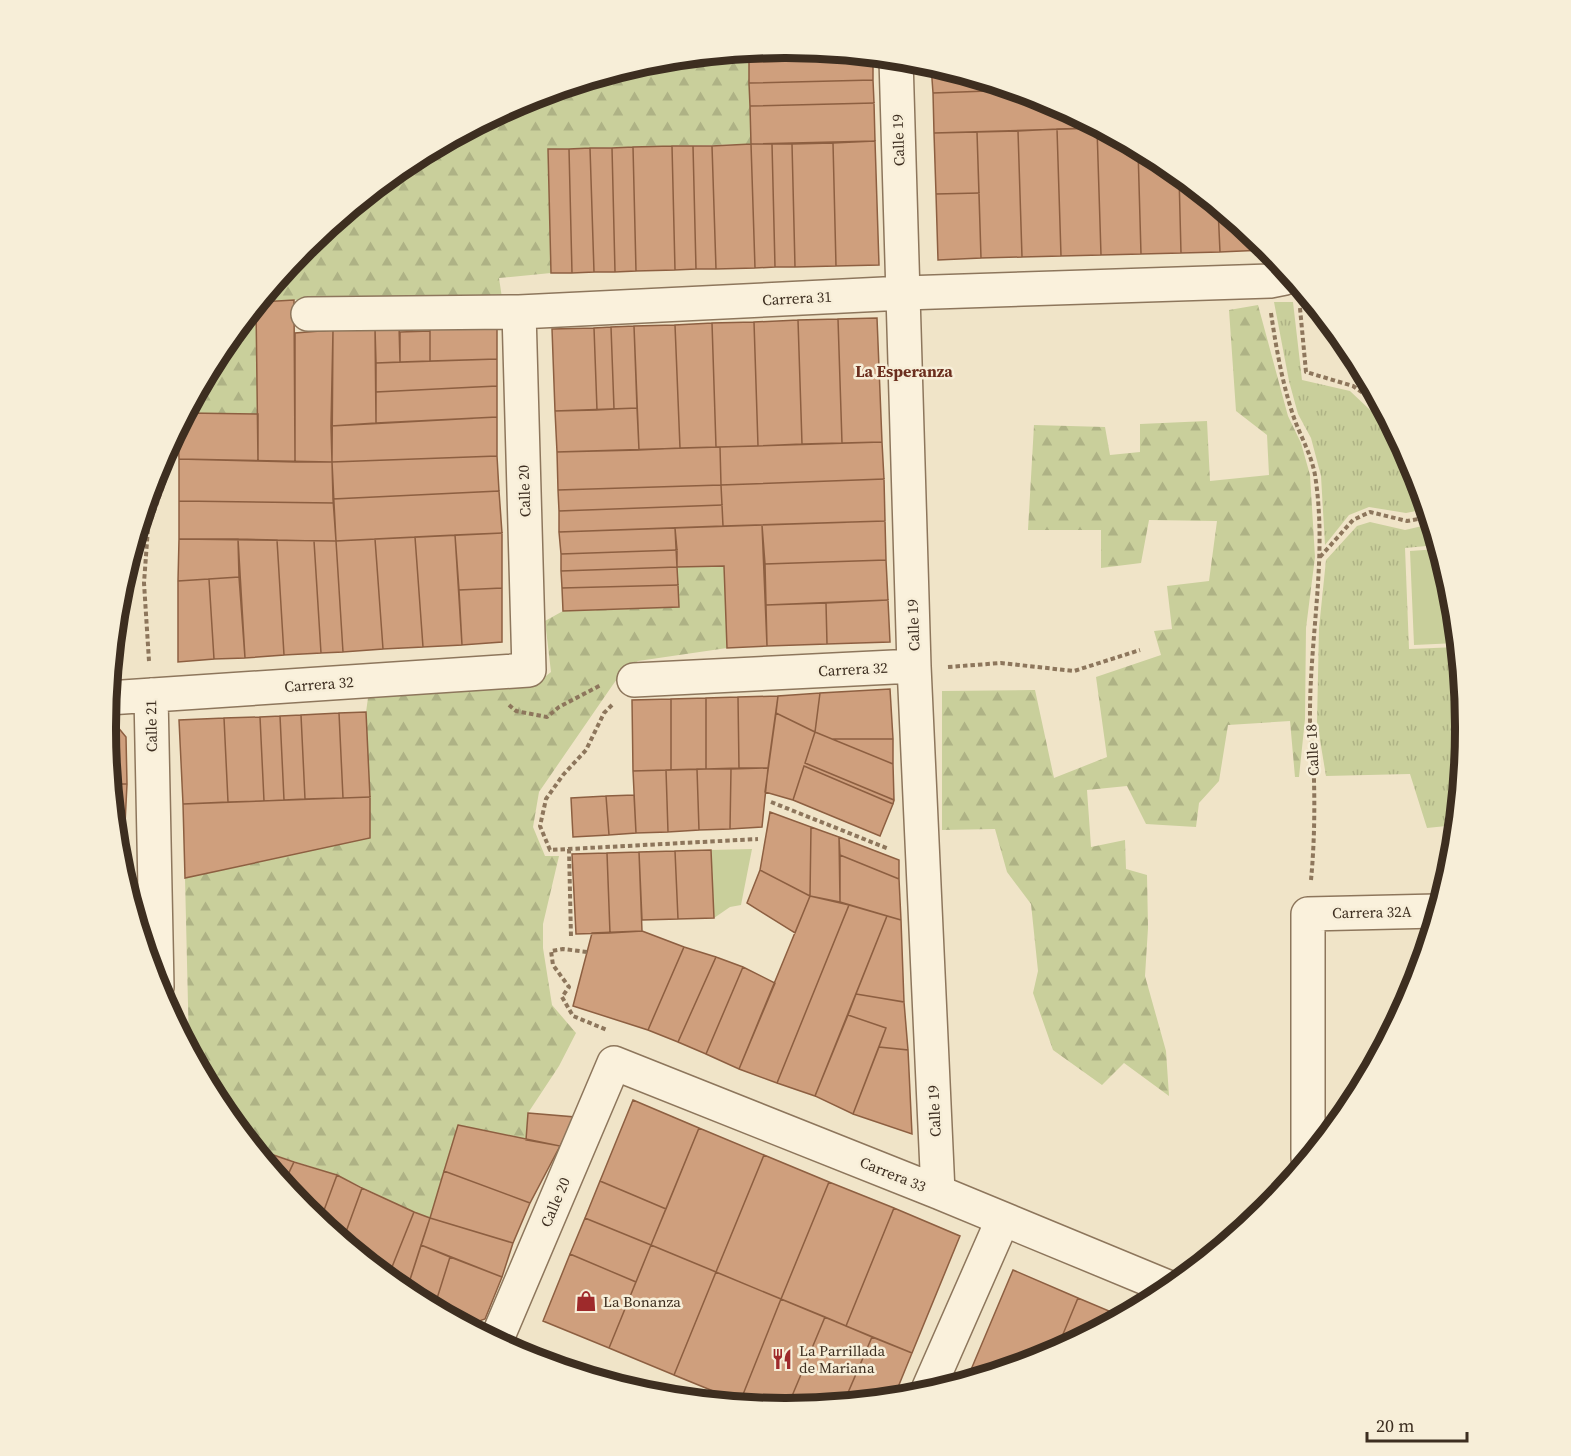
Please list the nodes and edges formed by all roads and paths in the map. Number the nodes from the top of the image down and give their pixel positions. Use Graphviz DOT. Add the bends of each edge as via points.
graph roads {
  1 [pos="896,68"];
  2 [pos="1279,277"];
  3 [pos="904,293"];
  4 [pos="1300,300"];
  5 [pos="519,312"];
  6 [pos="308,314"];
  7 [pos="1276,349"];
  8 [pos="1366,396"];
  9 [pos="169,469"];
  10 [pos="1421,519"];
  11 [pos="1320,557"];
  12 [pos="1140,650"];
  13 [pos="914,666"];
  14 [pos="530,670"];
  15 [pos="497,671"];
  16 [pos="634,680"];
  17 [pos="151,695"];
  18 [pos="117,697"];
  19 [pos="771,802"];
  20 [pos="758,838"];
  21 [pos="569,849"];
  22 [pos="923,862"];
  23 [pos="1429,911"];
  24 [pos="1308,914"];
  25 [pos="571,937"];
  26 [pos="587,952"];
  27 [pos="156,955"];
  28 [pos="573,1016"];
  29 [pos="614,1064"];
  30 [pos="1308,1147"];
  31 [pos="938,1192"];
  32 [pos="1003,1219"];
  33 [pos="1159,1283"];
  34 [pos="499,1333"];
  35 [pos="932,1381"];
  1 -- 3 [label="street, Calle 19"];
  2 -- 3 [label="street, Carrera 31" via="1270,281"];
  3 -- 5 [label="street, Carrera 31"];
  3 -- 13 [label="street, Calle 19"];
  4 -- 8 [label="path" via="1306,372 1353,386"];
  5 -- 6 [label="street, Carrera 31"];
  5 -- 14 [label="street, Calle 20"];
  7 -- 11 [label="path, Calle 18" via="1291,408 1315,474"];
  9 -- 17 [label="path, Calle 21" via="148,528 144,583"];
  10 -- 11 [label="path" via="1407,521 1370,512 1353,520"];
  11 -- 24 [label="path, Calle 18" via="1310,721 1315,839"];
  12 -- 13 [label="path" via="1074,671 1001,663"];
  13 -- 16 [label="street, Carrera 32"];
  13 -- 22 [label="street, Calle 19"];
  14 -- 15 [label="street, Carrera 32"];
  15 -- 16 [label="path" via="506,702 516,711 547,717 607,682"];
  15 -- 17 [label="street, Carrera 32"];
  16 -- 21 [label="path" via="604,713 586,750 546,799 540,826 549,850"];
  17 -- 18 [label="street, Carrera 32"];
  17 -- 27 [label="street, Calle 21"];
  19 -- 22 [label="path"];
  20 -- 21 [label="path"];
  21 -- 25 [label="path"];
  22 -- 31 [label="street, Calle 19"];
  23 -- 24 [label="street, Carrera 32A"];
  24 -- 30 [label="street"];
  26 -- 28 [label="path" via="551,951 553,965 569,987 562,997"];
  29 -- 31 [label="street, Carrera 33"];
  29 -- 34 [label="street, Calle 20"];
  31 -- 32 [label="street, Carrera 33"];
  32 -- 33 [label="street, Carrera 33"];
  32 -- 35 [label="street"];
}
